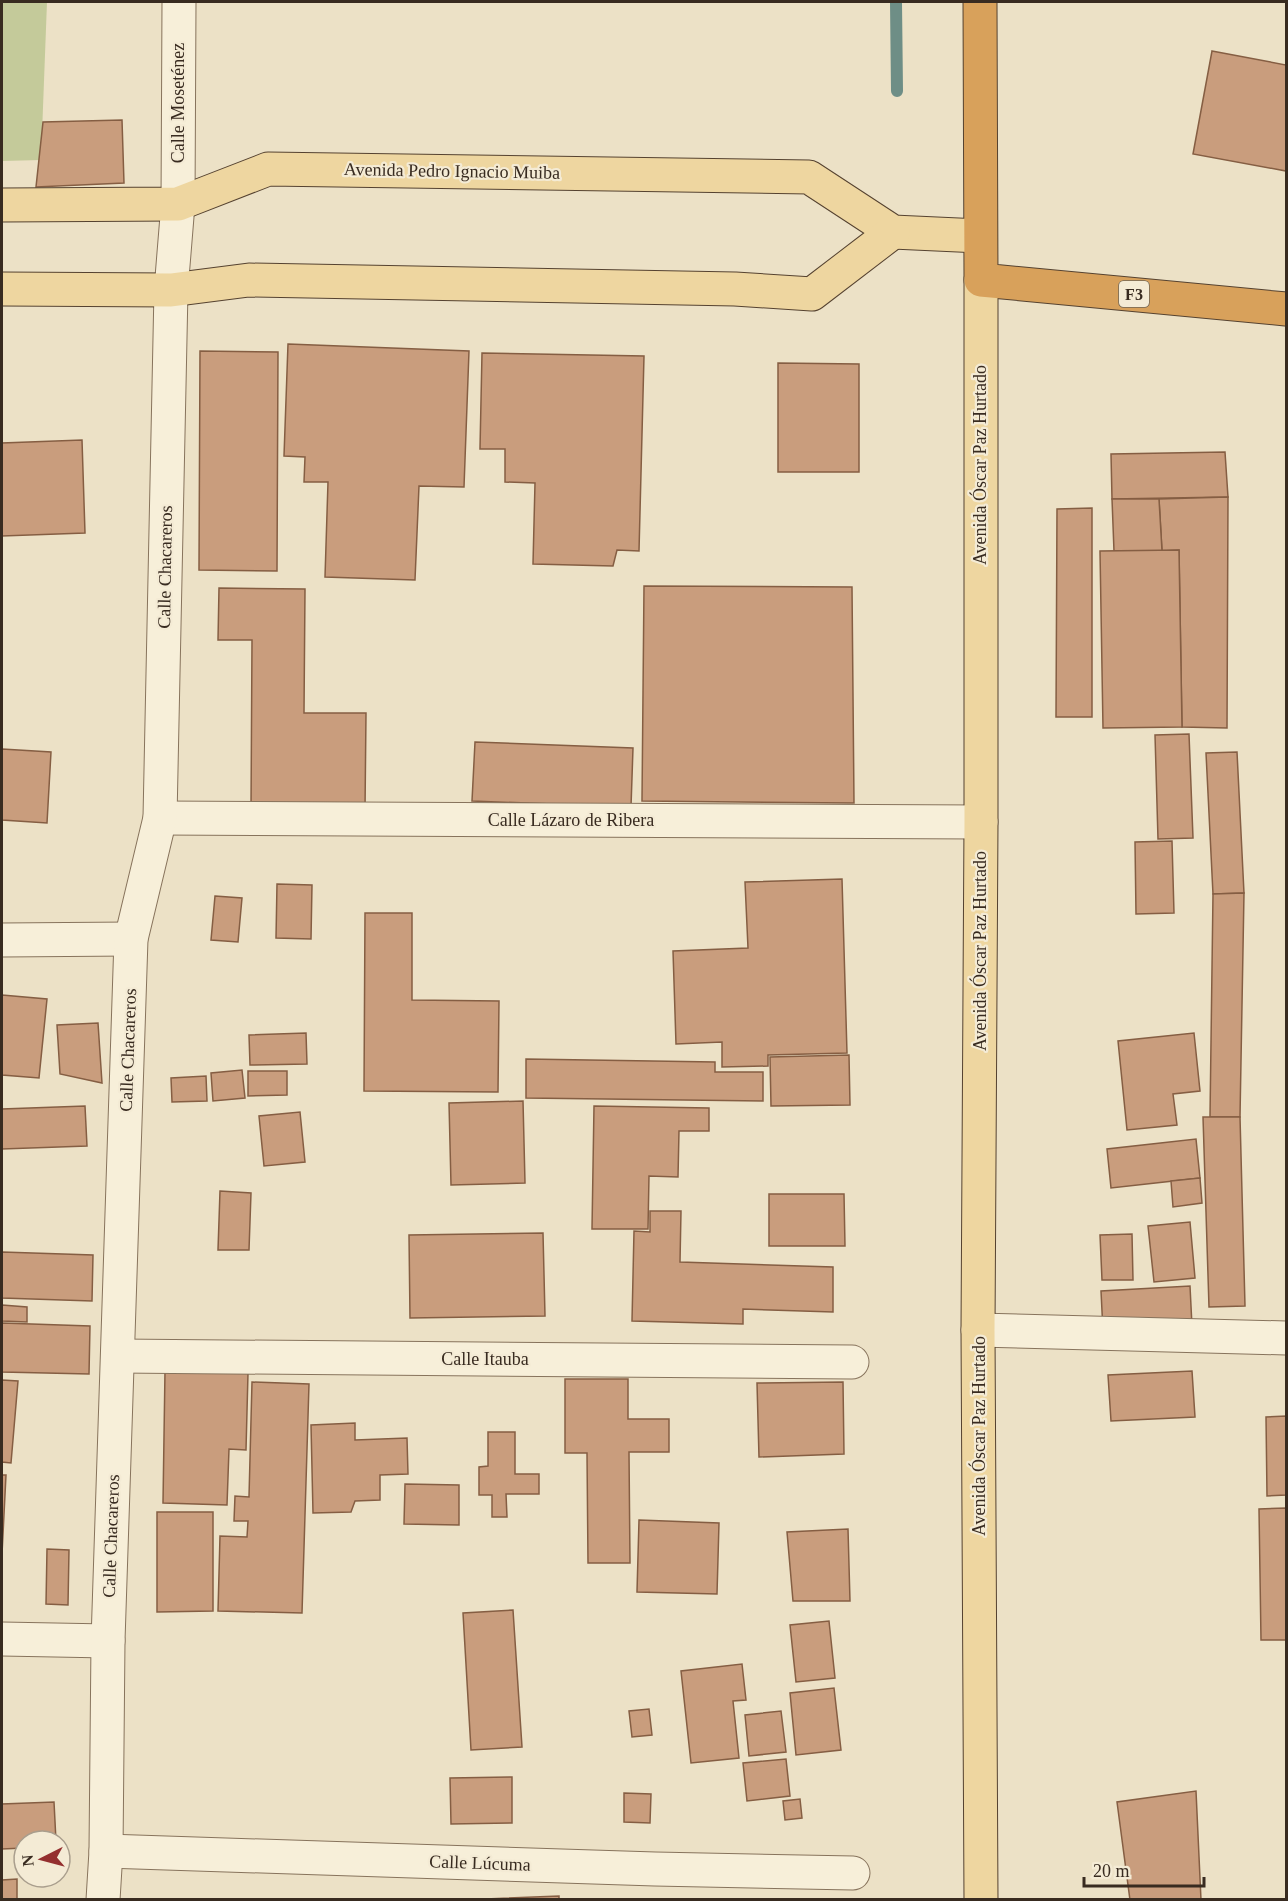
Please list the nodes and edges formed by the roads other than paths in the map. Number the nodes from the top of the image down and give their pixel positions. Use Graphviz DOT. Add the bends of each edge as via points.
graph roads {
  1 [pos="179,2"];
  2 [pos="980,2"];
  3 [pos="178,204"];
  4 [pos="2,205"];
  5 [pos="893,232"];
  6 [pos="980,236"];
  7 [pos="981,280"];
  8 [pos="2,289"];
  9 [pos="171,290"];
  10 [pos="1287,309"];
  11 [pos="160,818"];
  12 [pos="981,822"];
  13 [pos="131,939"];
  14 [pos="2,940"];
  15 [pos="978,1330"];
  16 [pos="1287,1338"];
  17 [pos="118,1356"];
  18 [pos="852,1362"];
  19 [pos="2,1639"];
  20 [pos="108,1641"];
  21 [pos="106,1851"];
  22 [pos="854,1873"];
  23 [pos="103,1899"];
  24 [pos="981,1899"];
  1 -- 3 [label="street, Calle Moseténez"];
  2 -- 6 [label="highway, Avenida Óscar Paz Hurtado"];
  3 -- 4 [label="main road, Avenida Pedro Ignacio Muiba"];
  3 -- 5 [label="main road, Avenida Pedro Ignacio Muiba" via="268,169 809,177"];
  3 -- 9 [label="street, Calle Chacareros"];
  5 -- 6 [label="main road"];
  5 -- 9 [label="main road" via="812,294 249,280"];
  6 -- 7 [label="highway, Avenida Óscar Paz Hurtado"];
  7 -- 10 [label="highway, F3"];
  7 -- 12 [label="main road, Avenida Óscar Paz Hurtado"];
  8 -- 9 [label="main road"];
  9 -- 11 [label="street, Calle Chacareros"];
  11 -- 12 [label="street, Calle Lázaro de Ribera"];
  11 -- 13 [label="street, Calle Chacareros"];
  12 -- 15 [label="main road, Avenida Óscar Paz Hurtado"];
  13 -- 14 [label="street"];
  13 -- 17 [label="street, Calle Chacareros"];
  15 -- 16 [label="street"];
  15 -- 24 [label="main road, Avenida Óscar Paz Hurtado"];
  17 -- 18 [label="street, Calle Itauba"];
  17 -- 20 [label="street, Calle Chacareros"];
  19 -- 20 [label="street"];
  20 -- 21 [label="street, Calle Chacareros"];
  21 -- 22 [label="street, Calle Lúcuma"];
  21 -- 23 [label="street, Calle Chacareros"];
}
